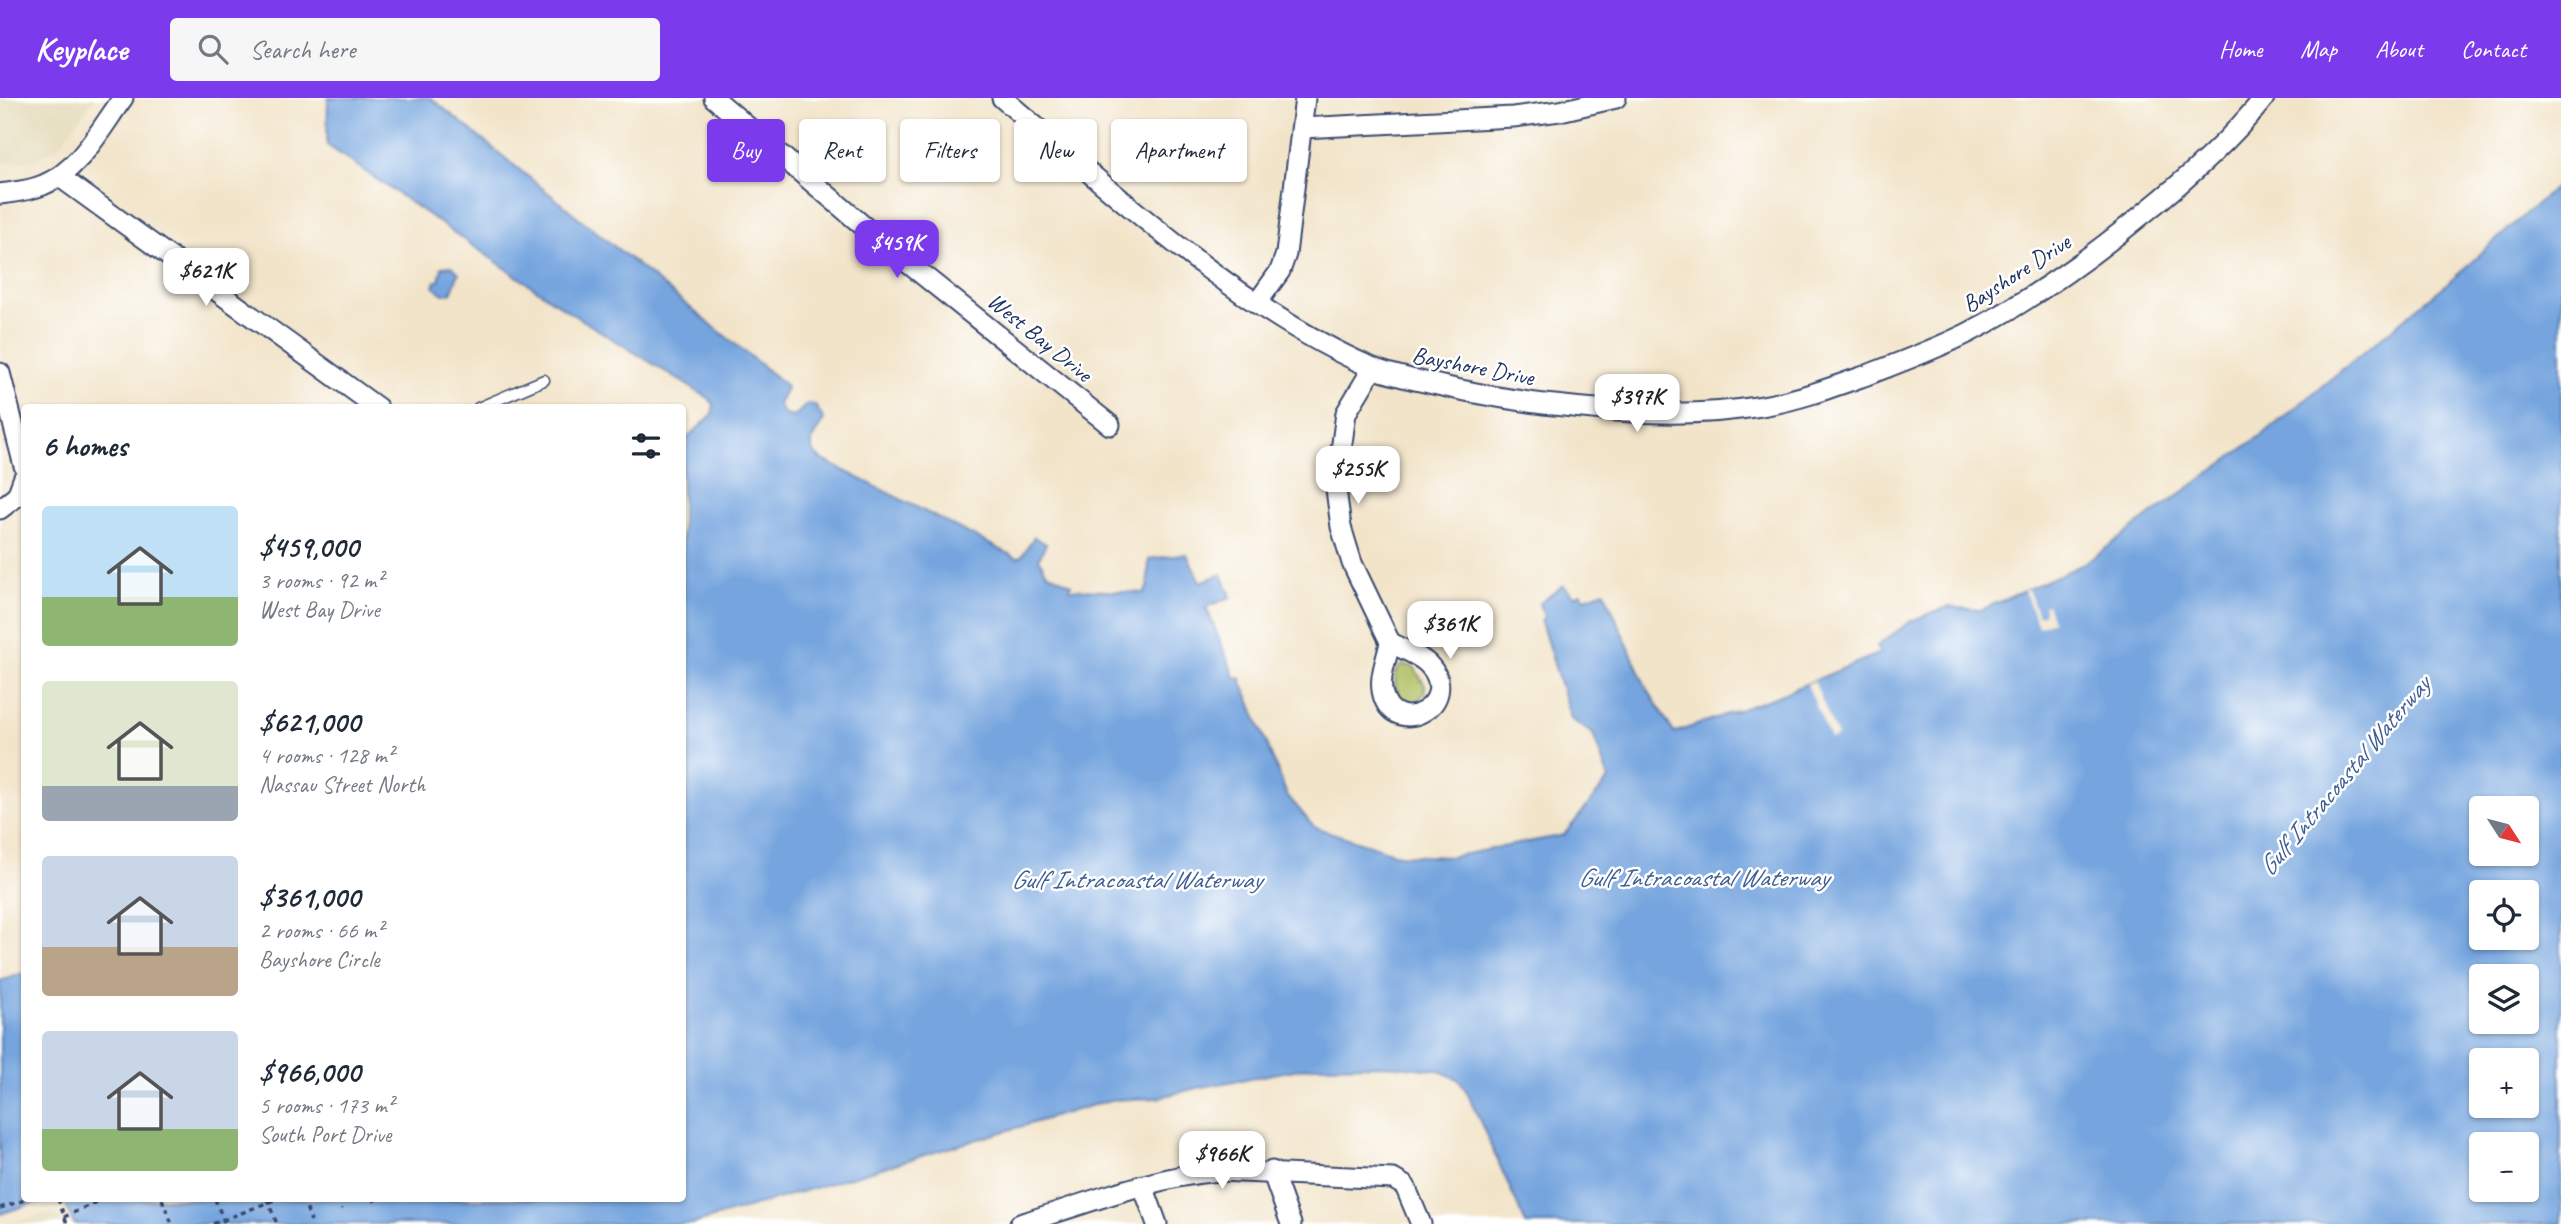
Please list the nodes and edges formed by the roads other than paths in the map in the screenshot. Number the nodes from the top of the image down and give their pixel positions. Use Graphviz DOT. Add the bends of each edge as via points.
graph roads {
  1 [pos="123,98"];
  2 [pos="714,98"];
  3 [pos="1002,98"];
  4 [pos="1305,98"];
  5 [pos="1616,98"];
  6 [pos="2264,98"];
  7 [pos="1302,128"];
  8 [pos="60,177"];
  9 [pos="0,194"];
  10 [pos="1257,303"];
  11 [pos="1373,368"];
  12 [pos="0,373"];
  13 [pos="544,380"];
  14 [pos="372,404"];
  15 [pos="487,404"];
  16 [pos="1110,425"];
  17 [pos="21,454"];
  18 [pos="21,485"];
  19 [pos="0,509"];
  20 [pos="1390,642"];
  21 [pos="1272,1171"];
  22 [pos="1143,1186"];
  23 [pos="1022,1224"];
  24 [pos="1157,1224"];
  25 [pos="1291,1224"];
  26 [pos="1421,1224"];
  1 -- 8 [label="street"];
  2 -- 16 [label="street, West Bay Drive" via="888,247"];
  3 -- 10 [label="street, Bayshore Drive"];
  4 -- 7 [label="street"];
  5 -- 7 [label="street" via="1513,117"];
  6 -- 11 [label="street, Bayshore Drive" via="2192,174 2043,289 1956,338 1818,392 1737,409 1631,414 1493,398"];
  7 -- 10 [label="street" via="1284,262"];
  8 -- 9 [label="street"];
  8 -- 14 [label="street"];
  10 -- 11 [label="street, Bayshore Drive"];
  11 -- 20 [label="street" via="1346,413 1336,489 1352,563"];
  12 -- 17 [label="street"];
  13 -- 15 [label="lane"];
  18 -- 19 [label="street" via="17,496"];
  21 -- 22 [label="street" via="1197,1173"];
  21 -- 25 [label="street"];
  21 -- 26 [label="street" via="1393,1179 1405,1186"];
  22 -- 23 [label="street"];
  22 -- 24 [label="street"];
}
